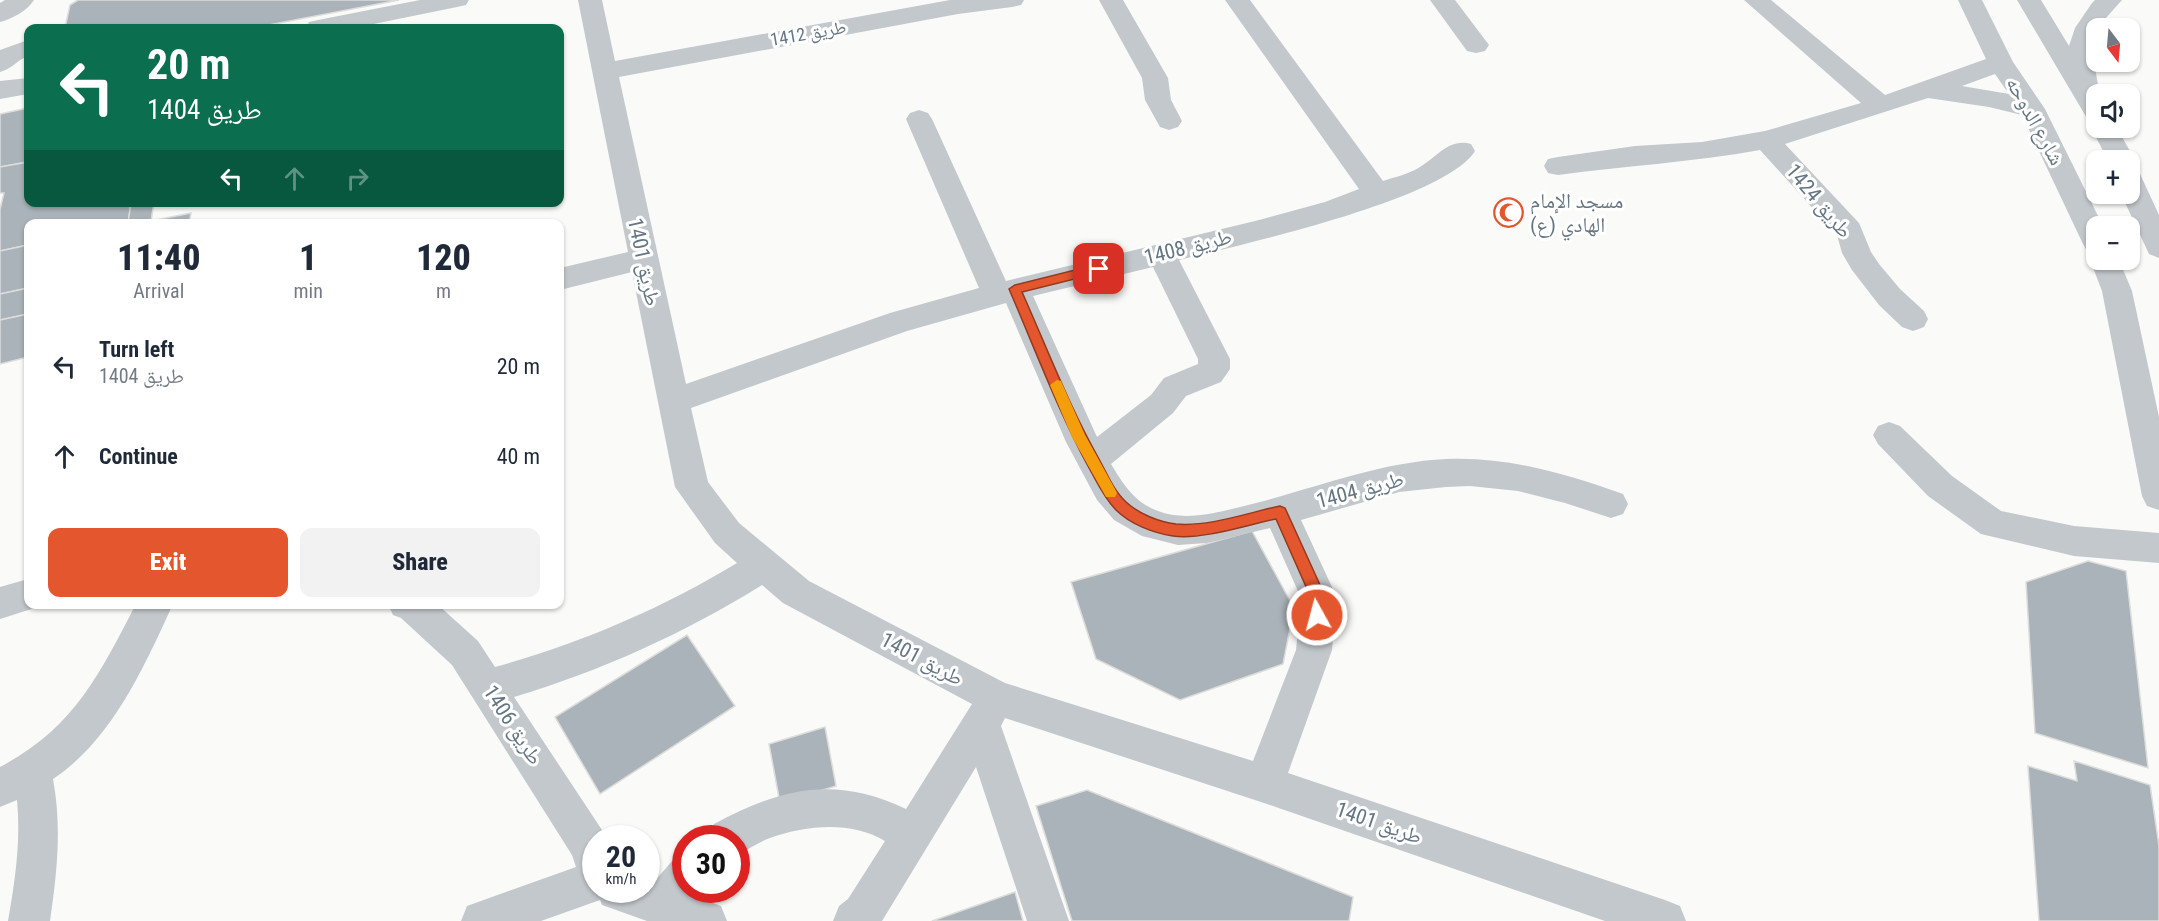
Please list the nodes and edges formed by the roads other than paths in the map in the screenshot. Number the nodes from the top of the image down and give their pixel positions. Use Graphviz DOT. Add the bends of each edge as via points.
graph roads {
  1 [pos="22,0"];
  2 [pos="457,0"];
  3 [pos="590,0"];
  4 [pos="1012,0"];
  5 [pos="1111,0"];
  6 [pos="1237,0"];
  7 [pos="1442,0"];
  8 [pos="1756,0"];
  9 [pos="1970,0"];
  10 [pos="2029,0"];
  11 [pos="2110,0"];
  12 [pos="0,14"];
  13 [pos="338,24"];
  14 [pos="1476,45"];
  15 [pos="24,49"];
  16 [pos="2001,63"];
  17 [pos="0,64"];
  18 [pos="604,71"];
  19 [pos="24,87"];
  20 [pos="2086,87"];
  21 [pos="0,90"];
  22 [pos="1928,90"];
  23 [pos="2086,95"];
  24 [pos="1881,106"];
  25 [pos="2032,109"];
  26 [pos="919,119"];
  27 [pos="1169,121"];
  28 [pos="1766,140"];
  29 [pos="1461,151"];
  30 [pos="1558,166"];
  31 [pos="1376,192"];
  32 [pos="2140,204"];
  33 [pos="2086,221"];
  34 [pos="2159,247"];
  35 [pos="1161,254"];
  36 [pos="643,259"];
  37 [pos="2109,270"];
  38 [pos="564,278"];
  39 [pos="1006,291"];
  40 [pos="1913,319"];
  41 [pos="675,401"];
  42 [pos="1889,435"];
  43 [pos="1086,449"];
  44 [pos="2159,496"];
  45 [pos="1611,504"];
  46 [pos="1280,512"];
  47 [pos="2159,548"];
  48 [pos="764,565"];
  49 [pos="24,596"];
  50 [pos="0,603"];
  51 [pos="152,609"];
  52 [pos="416,609"];
  53 [pos="488,687"];
  54 [pos="989,711"];
  55 [pos="16,780"];
  56 [pos="1264,784"];
  57 [pos="750,826"];
  58 [pos="912,834"];
  59 [pos="582,835"];
  60 [pos="582,886"];
  61 [pos="687,903"];
  62 [pos="29,921"];
  63 [pos="482,921"];
  64 [pos="706,921"];
  65 [pos="854,921"];
  66 [pos="1048,921"];
  67 [pos="1665,921"];
  1 -- 12 [label="street"];
  2 -- 13 [label="street"];
  3 -- 18 [label="street, طريق 1401"];
  4 -- 18 [label="street, طريق 1412" via="958,6"];
  5 -- 27 [label="street" via="1155,78 1158,100"];
  6 -- 31 [label="street"];
  7 -- 14 [label="street"];
  8 -- 24 [label="street"];
  9 -- 16 [label="street, شارع الدوحه"];
  10 -- 23 [label="street"];
  11 -- 20 [label="street" via="2089,22 2081,44 2080,69"];
  15 -- 17 [label="street" via="12,53"];
  16 -- 22 [label="street, طريق 1424"];
  16 -- 25 [label="street, شارع الدوحه"];
  18 -- 36 [label="street, طريق 1401"];
  19 -- 21 [label="street"];
  22 -- 24 [label="street, طريق 1424"];
  22 -- 25 [label="street, طريق 1424" via="1989,98"];
  24 -- 28 [label="street, طريق 1424"];
  25 -- 33 [label="street, شارع الدوحه"];
  26 -- 39 [label="street"];
  28 -- 30 [label="street, طريق 1424"];
  28 -- 40 [label="street, طريق 1424" via="1849,230 1869,274"];
  29 -- 31 [label="street, طريق 1408" via="1428,175"];
  31 -- 35 [label="street, طريق 1408" via="1332,210"];
  32 -- 34 [label="street"];
  35 -- 39 [label="street, طريق 1408"];
  35 -- 43 [label="street" via="1214,359 1214,369 1175,387 1162,404 1137,422"];
  36 -- 38 [label="street"];
  36 -- 41 [label="street, طريق 1401"];
  37 -- 44 [label="street" via="2117,291"];
  39 -- 41 [label="street, طريق 1408" via="901,321"];
  39 -- 43 [label="street, طريق 1404"];
  41 -- 48 [label="street, طريق 1401" via="692,487 727,533"];
  42 -- 47 [label="street" via="1940,486 1993,524 2074,542"];
  43 -- 46 [label="street, طريق 1404" via="1121,506 1155,526 1195,530"];
  45 -- 46 [label="street, طريق 1404" via="1524,477 1466,471 1419,475"];
  46 -- 56 [label="street" via="1319,598 1314,650"];
  48 -- 53 [label="street" via="681,615 635,636 538,673"];
  48 -- 54 [label="street, طريق 1401" via="796,592"];
  49 -- 50 [label="street"];
  51 -- 55 [label="street" via="96,712 69,743"];
  52 -- 53 [label="street, طريق 1406" via="465,653"];
  53 -- 59 [label="street, طريق 1406"];
  54 -- 56 [label="street, طريق 1401"];
  54 -- 58 [label="street"];
  54 -- 66 [label="street"];
  55 -- 62 [label="street" via="39,804 40,840"];
  56 -- 67 [label="street, طريق 1401"];
  57 -- 58 [label="street" via="815,807 850,809 883,818"];
  58 -- 65 [label="street" via="863,914"];
  60 -- 63 [label="street"];
  61 -- 64 [label="street"];
}
